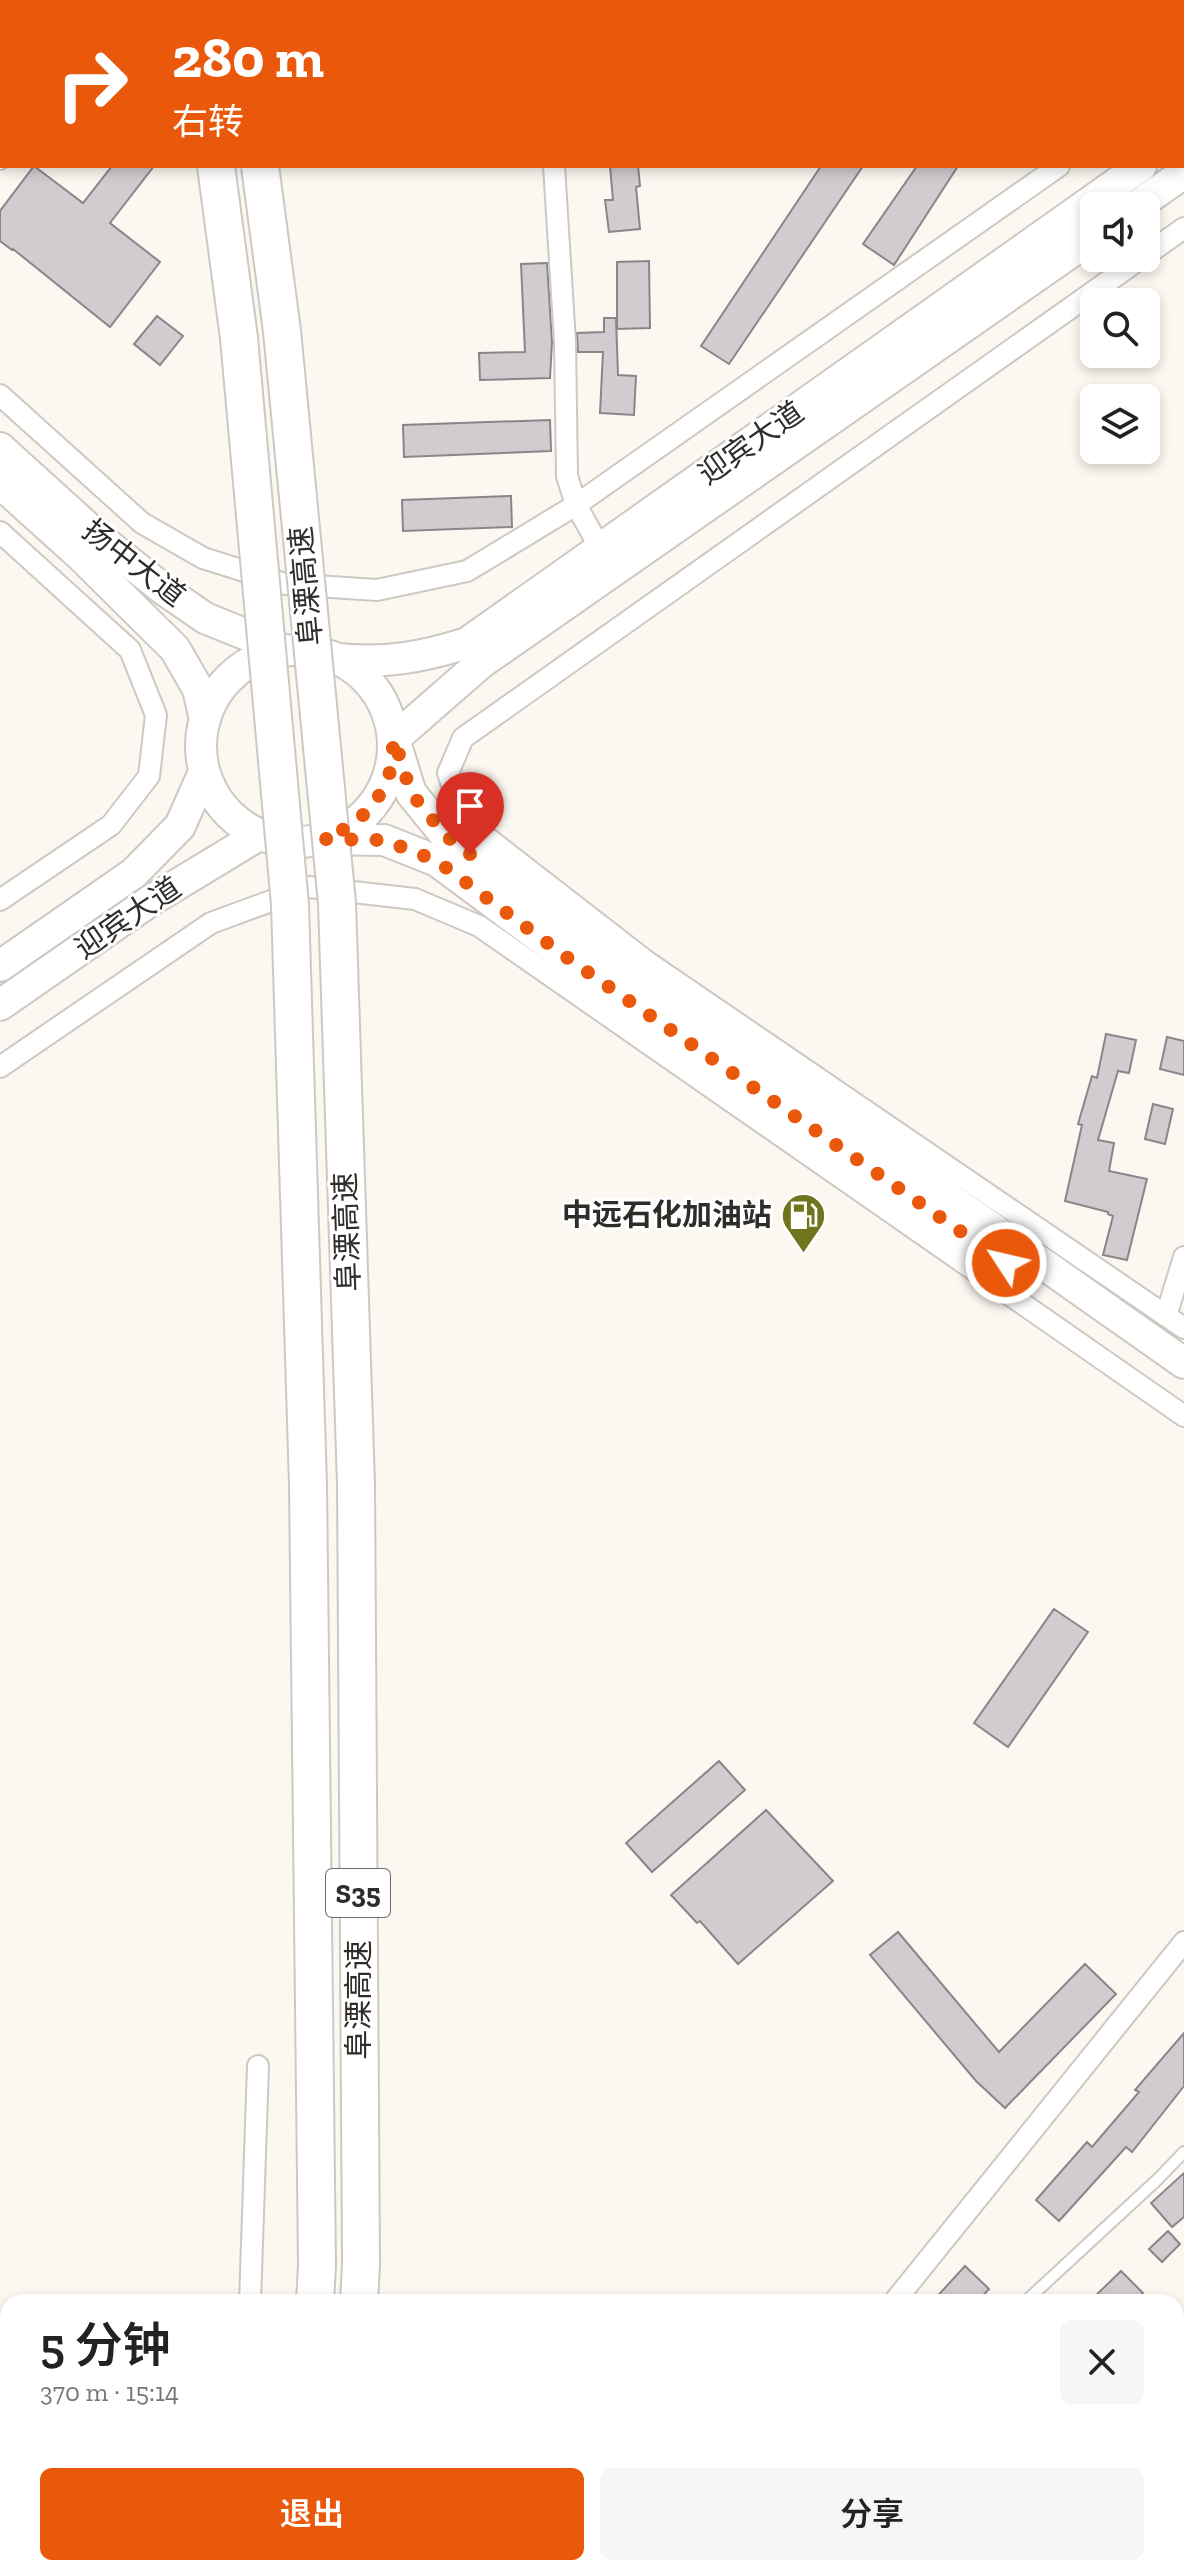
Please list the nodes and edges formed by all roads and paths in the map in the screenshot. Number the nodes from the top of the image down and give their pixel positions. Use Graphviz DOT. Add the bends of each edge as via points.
graph roads {
  1 [pos="216,168"];
  2 [pos="260,168"];
  3 [pos="554,168"];
  4 [pos="1056,168"];
  5 [pos="1138,168"];
  6 [pos="1184,173"];
  7 [pos="1157,192"];
  8 [pos="1184,228"];
  9 [pos="1160,245"];
  10 [pos="1080,246"];
  11 [pos="1121,272"];
  12 [pos="0,395"];
  13 [pos="0,448"];
  14 [pos="0,483"];
  15 [pos="576,505"];
  16 [pos="0,532"];
  17 [pos="600,548"];
  18 [pos="286,651"];
  19 [pos="338,659"];
  20 [pos="205,720"];
  21 [pos="394,739"];
  22 [pos="204,772"];
  23 [pos="259,835"];
  24 [pos="323,839"];
  25 [pos="0,900"];
  26 [pos="0,966"];
  27 [pos="0,1005"];
  28 [pos="0,1067"];
  29 [pos="1184,1257"];
  30 [pos="1166,1316"];
  31 [pos="1184,1328"];
  32 [pos="1184,1363"];
  33 [pos="1184,1387"];
  34 [pos="1184,1416"];
  35 [pos="1184,1942"];
  36 [pos="258,2066"];
  37 [pos="1184,2152"];
  38 [pos="250,2294"];
  39 [pos="315,2294"];
  40 [pos="359,2294"];
  41 [pos="900,2294"];
  42 [pos="1034,2294"];
  1 -- 39 [label="highway, 阜溧高速 / S35, bridge" via="239,338 290,905 308,1485"];
  2 -- 40 [label="highway, 阜溧高速 / S35, bridge" via="282,331 337,903 356,1484"];
  3 -- 15 [label="street" via="567,476"];
  4 -- 15 [label="street"];
  5 -- 17 [label="main road, 迎宾大道"];
  6 -- 7 [label="main road"];
  8 -- 9 [label="street"];
  10 -- 21 [label="main road, 迎宾大道" via="481,663"];
  11 -- 30 [label="street" via="463,738 448,773 463,819 646,961"];
  12 -- 15 [label="street" via="142,523 203,558 285,584 377,590 467,571"];
  13 -- 18 [label="main road, 扬中大道" via="163,589 205,618"];
  14 -- 20 [label="main road, 扬中大道" via="175,649 198,689"];
  15 -- 17 [label="street"];
  16 -- 25 [label="street" via="130,650 156,715 149,776 111,825"];
  17 -- 19 [label="main road, 迎宾大道" via="467,643 424,656 367,662"];
  18 -- 19 [label="main road" via="313,651"];
  18 -- 20 [label="main road" via="259,658 235,673 216,695"];
  19 -- 21 [label="main road" via="377,691"];
  20 -- 22 [label="main road"];
  21 -- 24 [label="main road" via="390,772 376,802 353,825"];
  21 -- 32 [label="main road" via="411,793 446,836 591,946"];
  22 -- 23 [label="main road" via="231,817"];
  22 -- 26 [label="main road, 迎宾大道" via="180,826 134,873"];
  23 -- 24 [label="main road" via="291,842"];
  23 -- 27 [label="main road, 迎宾大道" via="150,901"];
  24 -- 33 [label="main road" via="384,840 437,861 573,962"];
  28 -- 34 [label="street" via="211,923 309,887 415,899 479,926"];
  29 -- 30 [label="street"];
  30 -- 31 [label="street"];
  35 -- 41 [label="street"];
  36 -- 38 [label="street"];
  37 -- 42 [label="lane"];
}
